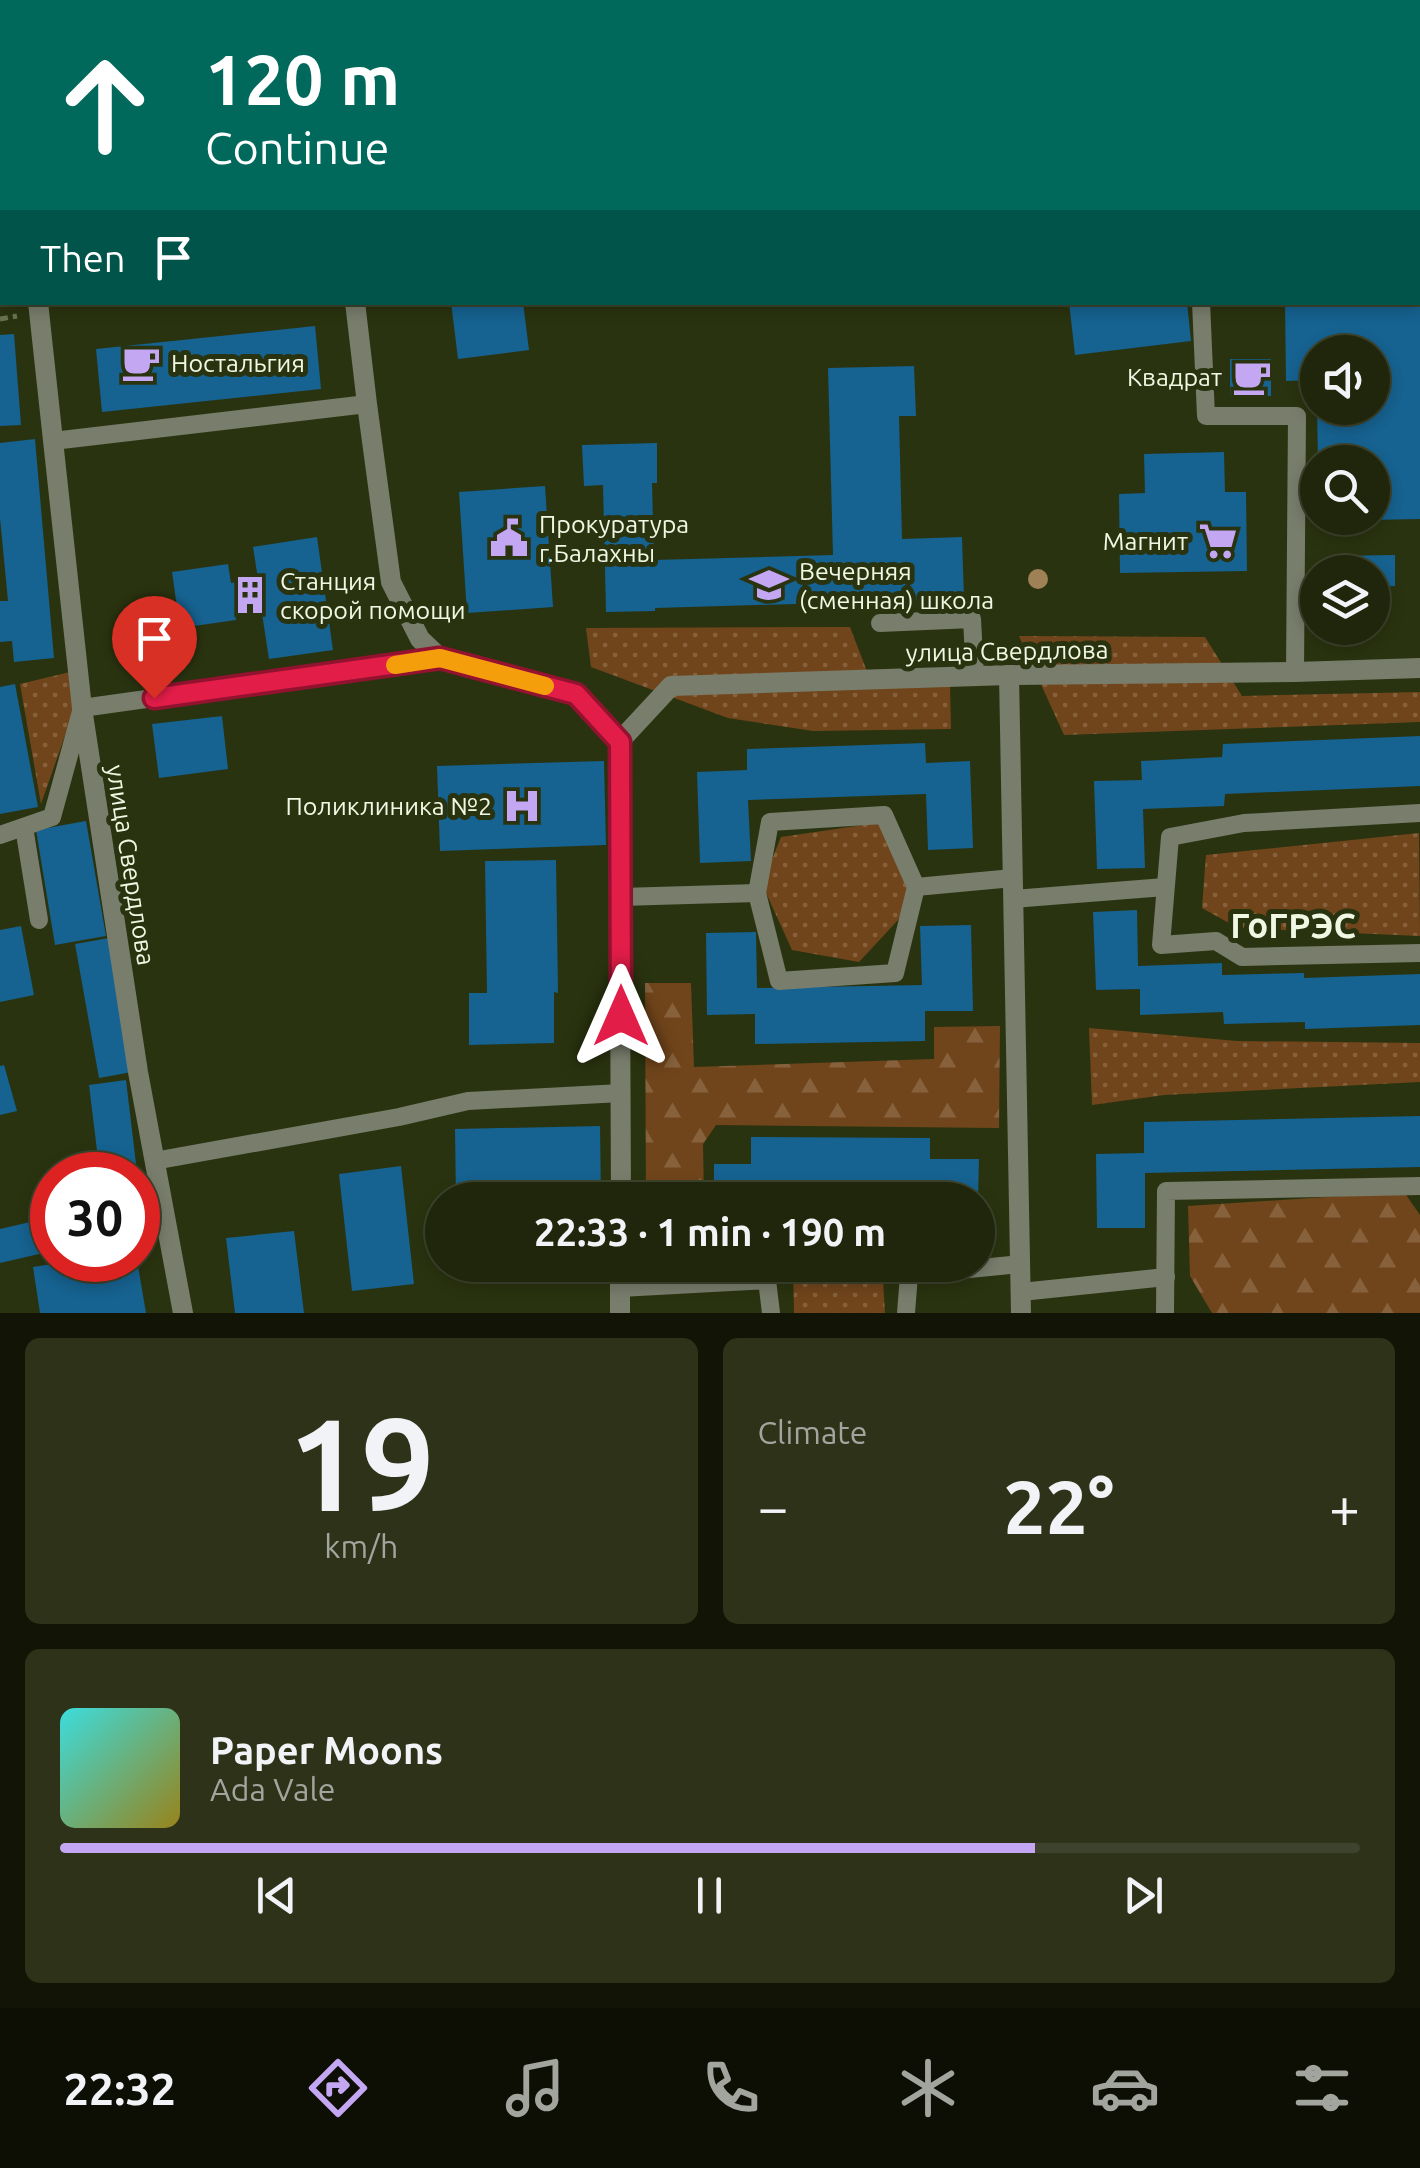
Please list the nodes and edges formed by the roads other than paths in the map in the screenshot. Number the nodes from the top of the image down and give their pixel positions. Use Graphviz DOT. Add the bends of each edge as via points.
graph roads {
  1 [pos="38,305"];
  2 [pos="355,305"];
  3 [pos="1201,305"];
  4 [pos="366,404"];
  5 [pos="53,441"];
  6 [pos="880,623"];
  7 [pos="440,658"];
  8 [pos="1420,668"];
  9 [pos="1295,672"];
  10 [pos="1009,675"];
  11 [pos="974,676"];
  12 [pos="82,708"];
  13 [pos="620,742"];
  14 [pos="1420,813"];
  15 [pos="24,827"];
  16 [pos="0,835"];
  17 [pos="916,887"];
  18 [pos="1166,887"];
  19 [pos="1013,889"];
  20 [pos="757,892"];
  21 [pos="621,897"];
  22 [pos="38,920"];
  23 [pos="1420,953"];
  24 [pos="621,1093"];
  25 [pos="152,1152"];
  26 [pos="160,1160"];
  27 [pos="621,1182"];
  28 [pos="1420,1186"];
  29 [pos="160,1192"];
  30 [pos="1020,1264"];
  31 [pos="995,1265"];
  32 [pos="1166,1277"];
  33 [pos="620,1282"];
  34 [pos="679,1282"];
  35 [pos="769,1282"];
  36 [pos="908,1282"];
  37 [pos="620,1288"];
  38 [pos="1021,1302"];
  39 [pos="183,1313"];
  40 [pos="620,1313"];
  41 [pos="771,1313"];
  42 [pos="906,1313"];
  43 [pos="1166,1313"];
  1 -- 5 [label="street, улица Свердлова"];
  2 -- 4 [label="street"];
  3 -- 9 [label="lane" via="1206,416 1297,416"];
  4 -- 5 [label="lane"];
  4 -- 7 [label="street" via="391,582 420,639"];
  5 -- 12 [label="street, улица Свердлова"];
  6 -- 11 [label="lane" via="972,619"];
  7 -- 12 [label="lane"];
  7 -- 13 [label="street" via="576,694"];
  8 -- 9 [label="street, улица Свердлова"];
  9 -- 10 [label="street, улица Свердлова"];
  10 -- 11 [label="street, улица Свердлова"];
  10 -- 19 [label="street"];
  11 -- 13 [label="street, улица Свердлова" via="671,686"];
  12 -- 15 [label="lane" via="52,817"];
  12 -- 25 [label="street, улица Свердлова"];
  13 -- 21 [label="street"];
  14 -- 18 [label="lane" via="1244,823 1170,838"];
  15 -- 16 [label="lane"];
  15 -- 22 [label="lane"];
  17 -- 19 [label="lane"];
  17 -- 20 [label="lane" via="884,815 770,822"];
  17 -- 20 [label="lane" via="895,973 779,980"];
  18 -- 19 [label="lane"];
  18 -- 23 [label="lane" via="1160,945 1216,941 1242,957"];
  19 -- 30 [label="street"];
  20 -- 21 [label="lane"];
  21 -- 24 [label="street"];
  24 -- 26 [label="lane" via="468,1101"];
  24 -- 27 [label="street"];
  28 -- 32 [label="lane" via="1166,1191"];
  29 -- 39 [label="street, улица Свердлова"];
  30 -- 31 [label="lane"];
  30 -- 38 [label="street"];
  32 -- 38 [label="lane"];
  32 -- 43 [label="lane"];
  33 -- 37 [label="street"];
  34 -- 37 [label="lane"];
  35 -- 41 [label="lane"];
  36 -- 42 [label="lane"];
  37 -- 40 [label="street"];
}
